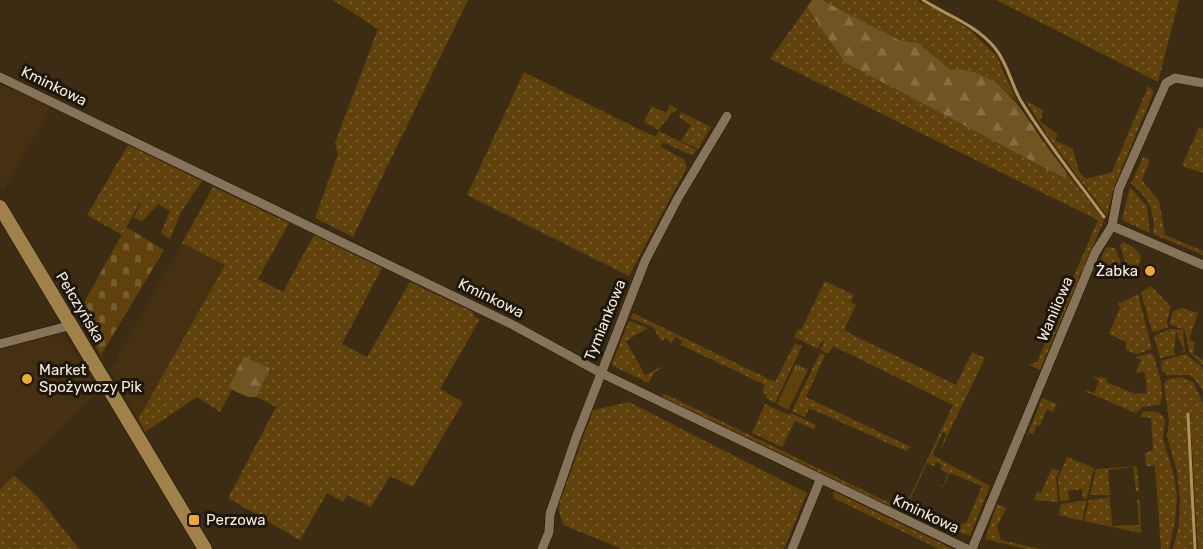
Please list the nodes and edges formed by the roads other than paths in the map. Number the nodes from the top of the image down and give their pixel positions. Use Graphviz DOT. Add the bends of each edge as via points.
graph roads {
  1 [pos="0,77"];
  2 [pos="1203,83"];
  3 [pos="728,116"];
  4 [pos="0,207"];
  5 [pos="1112,226"];
  6 [pos="1203,265"];
  7 [pos="72,325"];
  8 [pos="0,344"];
  9 [pos="601,374"];
  10 [pos="820,480"];
  11 [pos="205,549"];
  12 [pos="543,549"];
  13 [pos="792,549"];
  14 [pos="967,549"];
  15 [pos="972,549"];
  1 -- 9 [label="street, Kminkowa" via="513,325"];
  2 -- 5 [label="street, Waniliowa" via="1175,78 1166,83 1119,189"];
  3 -- 9 [label="street, Tymiankowa" via="648,255"];
  4 -- 7 [label="main road, Pełczyńska"];
  5 -- 6 [label="street"];
  5 -- 15 [label="street, Waniliowa" via="1095,253"];
  7 -- 8 [label="street"];
  7 -- 11 [label="main road, Pełczyńska"];
  9 -- 10 [label="street, Kminkowa"];
  9 -- 12 [label="street, Tymiankowa" via="550,514"];
  10 -- 13 [label="street"];
  10 -- 14 [label="street, Kminkowa"];
}
